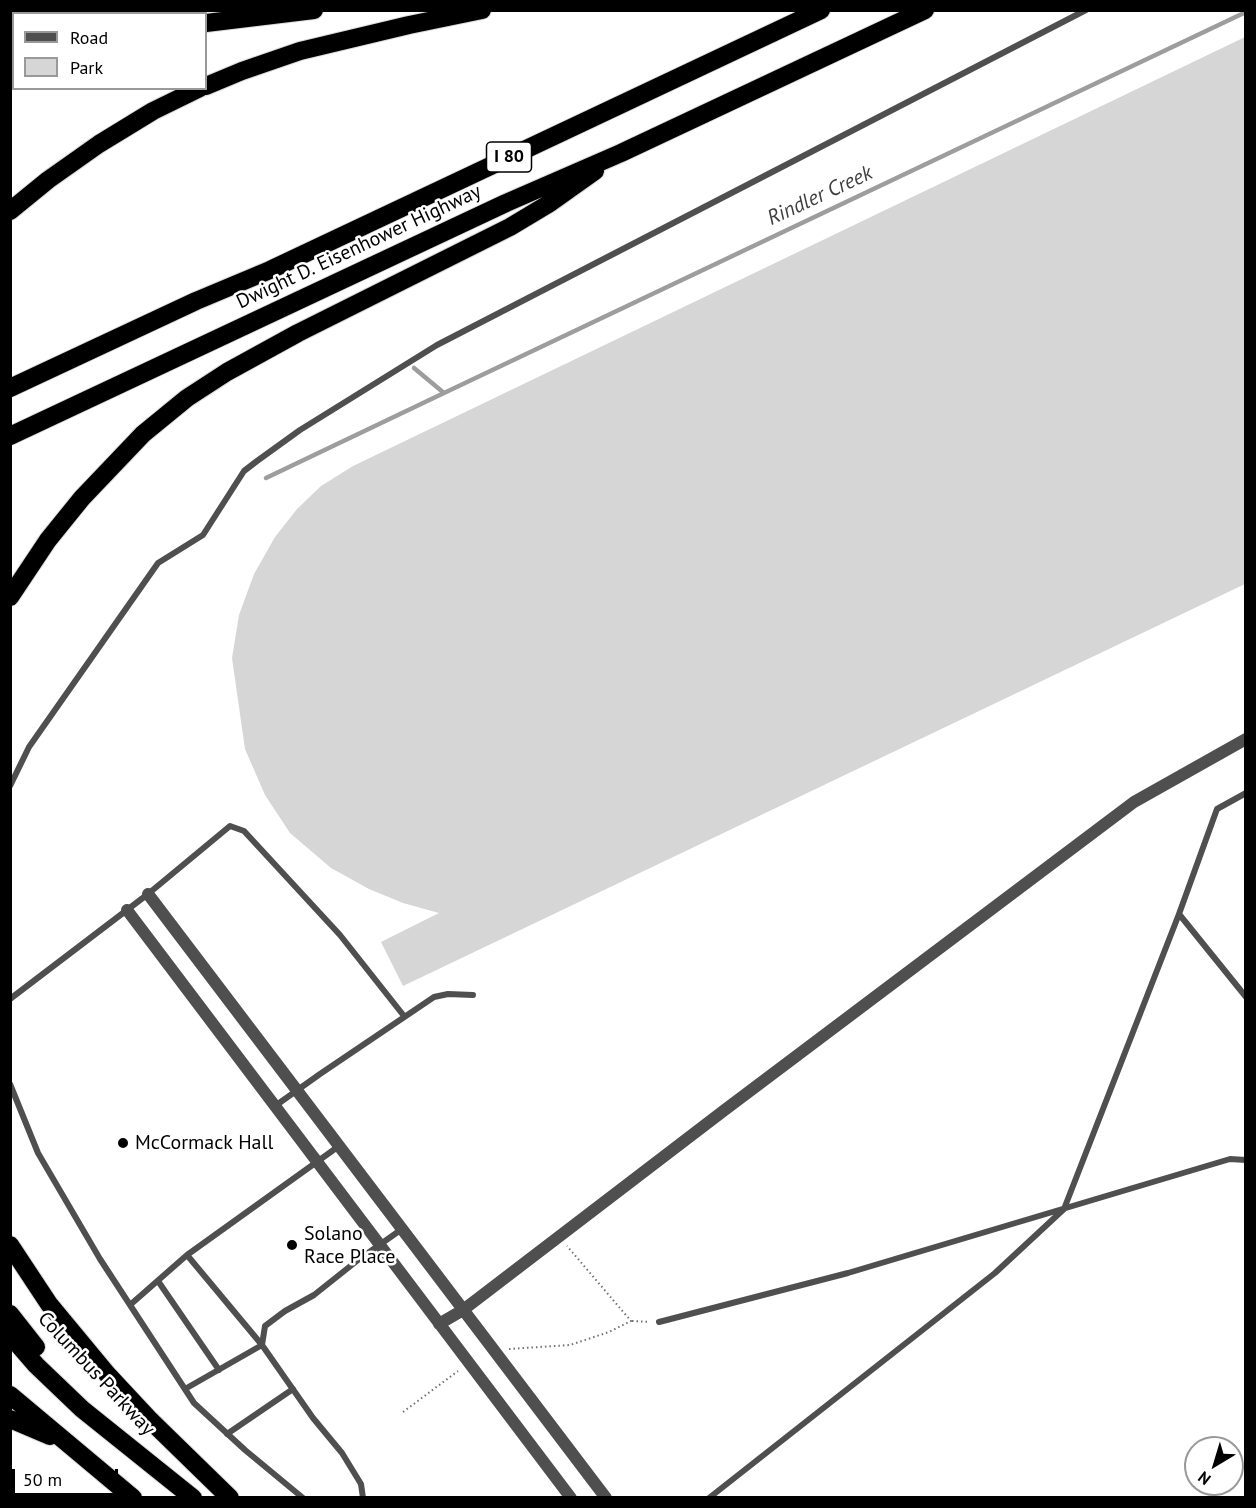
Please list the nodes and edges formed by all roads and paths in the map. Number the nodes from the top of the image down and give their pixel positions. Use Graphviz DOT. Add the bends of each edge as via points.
graph roads {
  1 [pos="314,10"];
  2 [pos="482,10"];
  3 [pos="821,10"];
  4 [pos="925,10"];
  5 [pos="1086,10"];
  6 [pos="207,23"];
  7 [pos="207,86"];
  8 [pos="196,90"];
  9 [pos="621,153"];
  10 [pos="10,211"];
  11 [pos="10,388"];
  12 [pos="10,436"];
  13 [pos="10,597"];
  14 [pos="1245,739"];
  15 [pos="10,786"];
  16 [pos="1245,793"];
  17 [pos="148,894"];
  18 [pos="127,910"];
  19 [pos="1179,914"];
  20 [pos="473,995"];
  21 [pos="1245,997"];
  22 [pos="10,999"];
  23 [pos="404,1016"];
  24 [pos="10,1084"];
  25 [pos="297,1090"];
  26 [pos="275,1106"];
  27 [pos="339,1146"];
  28 [pos="1245,1160"];
  29 [pos="316,1161"];
  30 [pos="1064,1209"];
  31 [pos="402,1229"];
  32 [pos="559,1237"];
  33 [pos="10,1245"];
  34 [pos="380,1245"];
  35 [pos="187,1255"];
  36 [pos="158,1281"];
  37 [pos="130,1305"];
  38 [pos="463,1310"];
  39 [pos="10,1314"];
  40 [pos="631,1321"];
  41 [pos="659,1322"];
  42 [pos="439,1324"];
  43 [pos="10,1335"];
  44 [pos="262,1345"];
  45 [pos="493,1350"];
  46 [pos="469,1363"];
  47 [pos="219,1370"];
  48 [pos="185,1389"];
  49 [pos="293,1389"];
  50 [pos="10,1395"];
  51 [pos="403,1412"];
  52 [pos="10,1419"];
  53 [pos="227,1434"];
  54 [pos="66,1443"];
  55 [pos="151,1464"];
  56 [pos="133,1497"];
  57 [pos="193,1497"];
  58 [pos="230,1497"];
  59 [pos="303,1497"];
  60 [pos="363,1497"];
  61 [pos="572,1497"];
  62 [pos="606,1497"];
  63 [pos="709,1497"];
  1 -- 6 [label="highway"];
  2 -- 7 [label="highway" via="300,51"];
  3 -- 11 [label="highway, Dwight D. Eisenhower Highway / I 80"];
  4 -- 9 [label="highway, Dwight D. Eisenhower Highway / I 80"];
  5 -- 15 [label="lane" via="436,345 257,461 244,471 203,535 158,563 29,747"];
  8 -- 10 [label="highway" via="99,144"];
  9 -- 12 [label="highway, Dwight D. Eisenhower Highway / I 80" via="564,176"];
  9 -- 13 [label="highway" via="510,227 282,341 187,398 143,434 82,498"];
  14 -- 32 [label="street" via="1134,802"];
  16 -- 19 [label="lane" via="1217,809"];
  17 -- 18 [label="lane"];
  17 -- 23 [label="lane" via="230,826 244,831 340,935"];
  17 -- 25 [label="street"];
  18 -- 22 [label="lane"];
  18 -- 26 [label="street"];
  19 -- 21 [label="lane"];
  19 -- 30 [label="lane"];
  20 -- 23 [label="lane" via="434,997"];
  23 -- 25 [label="lane"];
  24 -- 37 [label="lane" via="38,1153"];
  25 -- 26 [label="lane"];
  25 -- 27 [label="street"];
  26 -- 29 [label="street"];
  27 -- 29 [label="lane"];
  27 -- 31 [label="street"];
  28 -- 30 [label="lane" via="1230,1159"];
  29 -- 34 [label="street"];
  29 -- 35 [label="lane"];
  30 -- 41 [label="lane" via="848,1273"];
  30 -- 63 [label="lane" via="995,1273"];
  31 -- 34 [label="lane"];
  31 -- 38 [label="street"];
  32 -- 38 [label="street"];
  32 -- 40 [label="path"];
  33 -- 58 [label="highway" via="49,1304 107,1374"];
  34 -- 42 [label="street"];
  34 -- 44 [label="lane" via="265,1326"];
  35 -- 36 [label="lane"];
  35 -- 44 [label="lane"];
  36 -- 37 [label="lane"];
  36 -- 47 [label="lane"];
  37 -- 48 [label="lane"];
  38 -- 42 [label="street"];
  38 -- 45 [label="street"];
  39 -- 55 [label="highway, Columbus Parkway" via="44,1358"];
  40 -- 41 [label="path"];
  40 -- 45 [label="path" via="570,1345"];
  42 -- 46 [label="street"];
  43 -- 55 [label="highway" via="59,1388"];
  44 -- 47 [label="lane"];
  44 -- 49 [label="lane"];
  45 -- 62 [label="street"];
  46 -- 51 [label="path"];
  46 -- 61 [label="street"];
  47 -- 48 [label="lane"];
  48 -- 53 [label="lane"];
  49 -- 53 [label="lane"];
  49 -- 60 [label="lane" via="342,1453 361,1484"];
  50 -- 54 [label="highway"];
  52 -- 54 [label="highway"];
  53 -- 59 [label="lane"];
  54 -- 56 [label="highway"];
  55 -- 57 [label="highway"];
}
